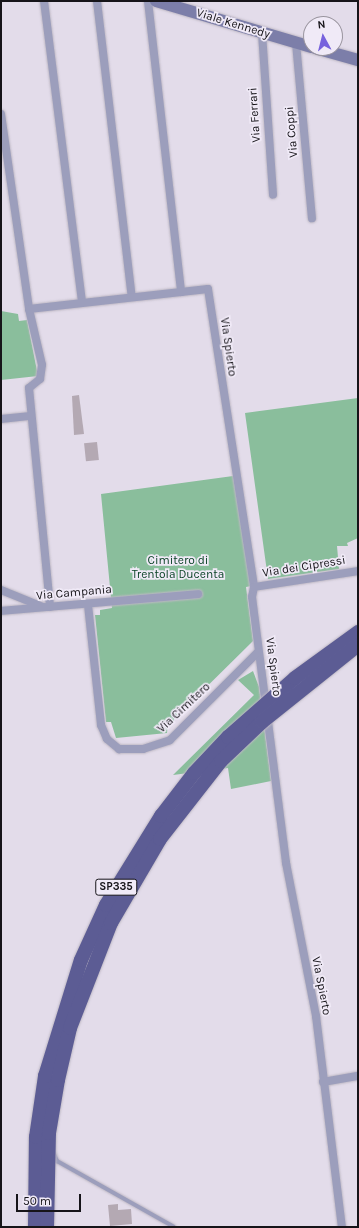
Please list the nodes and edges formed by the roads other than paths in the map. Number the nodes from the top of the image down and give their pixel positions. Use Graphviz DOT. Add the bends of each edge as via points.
graph roads {
  1 [pos="44,1"];
  2 [pos="97,1"];
  3 [pos="148,1"];
  4 [pos="156,1"];
  5 [pos="262,33"];
  6 [pos="296,43"];
  7 [pos="303,45"];
  8 [pos="343,56"];
  9 [pos="358,60"];
  10 [pos="1,114"];
  11 [pos="273,195"];
  12 [pos="312,218"];
  13 [pos="181,292"];
  14 [pos="132,297"];
  15 [pos="82,303"];
  16 [pos="29,308"];
  17 [pos="31,416"];
  18 [pos="1,419"];
  19 [pos="358,571"];
  20 [pos="254,587"];
  21 [pos="1,590"];
  22 [pos="198,594"];
  23 [pos="12,595"];
  24 [pos="88,604"];
  25 [pos="47,607"];
  26 [pos="17,610"];
  27 [pos="1,611"];
  28 [pos="358,632"];
  29 [pos="358,645"];
  30 [pos="258,652"];
  31 [pos="78,1024"];
  32 [pos="358,1076"];
  33 [pos="323,1082"];
  34 [pos="35,1227"];
  35 [pos="47,1227"];
  36 [pos="174,1227"];
  37 [pos="342,1227"];
  1 -- 15 [label="street"];
  2 -- 14 [label="street"];
  3 -- 13 [label="street"];
  4 -- 5 [label="main road, Viale Kennedy"];
  5 -- 6 [label="main road, Viale Kennedy"];
  5 -- 11 [label="street, Via Ferrari"];
  6 -- 7 [label="main road, Viale Kennedy"];
  6 -- 12 [label="street, Via Coppi"];
  8 -- 9 [label="main road"];
  10 -- 16 [label="street"];
  13 -- 14 [label="street, Via Spierto"];
  13 -- 20 [label="street, Via Spierto" via="208,289"];
  14 -- 15 [label="street, Via Spierto"];
  15 -- 16 [label="street, Via Spierto"];
  16 -- 17 [label="street" via="42,365 40,379 29,388"];
  17 -- 18 [label="street"];
  17 -- 25 [label="street"];
  19 -- 20 [label="street, Via dei Cipressi"];
  20 -- 30 [label="street, Via Spierto" via="252,597"];
  21 -- 23 [label="street"];
  22 -- 24 [label="street, Via Campania"];
  23 -- 25 [label="street"];
  23 -- 26 [label="street"];
  24 -- 25 [label="street, Via Campania"];
  24 -- 30 [label="street, Via Cimitero" via="101,725 107,739 120,748 143,749 170,740"];
  25 -- 26 [label="street, Via Campania"];
  26 -- 27 [label="street, Via Campania"];
  28 -- 34 [label="highway, SP335, bridge" via="295,678 228,737 194,773 160,816 106,904 81,960 45,1076 36,1137"];
  29 -- 35 [label="highway, SP335, bridge" via="262,722 221,761 160,839 111,923 70,1028 58,1080 48,1133"];
  30 -- 33 [label="street, Via Spierto" via="286,863 316,1016"];
  31 -- 36 [label="lane" via="59,1108 55,1158"];
  32 -- 33 [label="street"];
  33 -- 37 [label="street, Via Spierto"];
}
